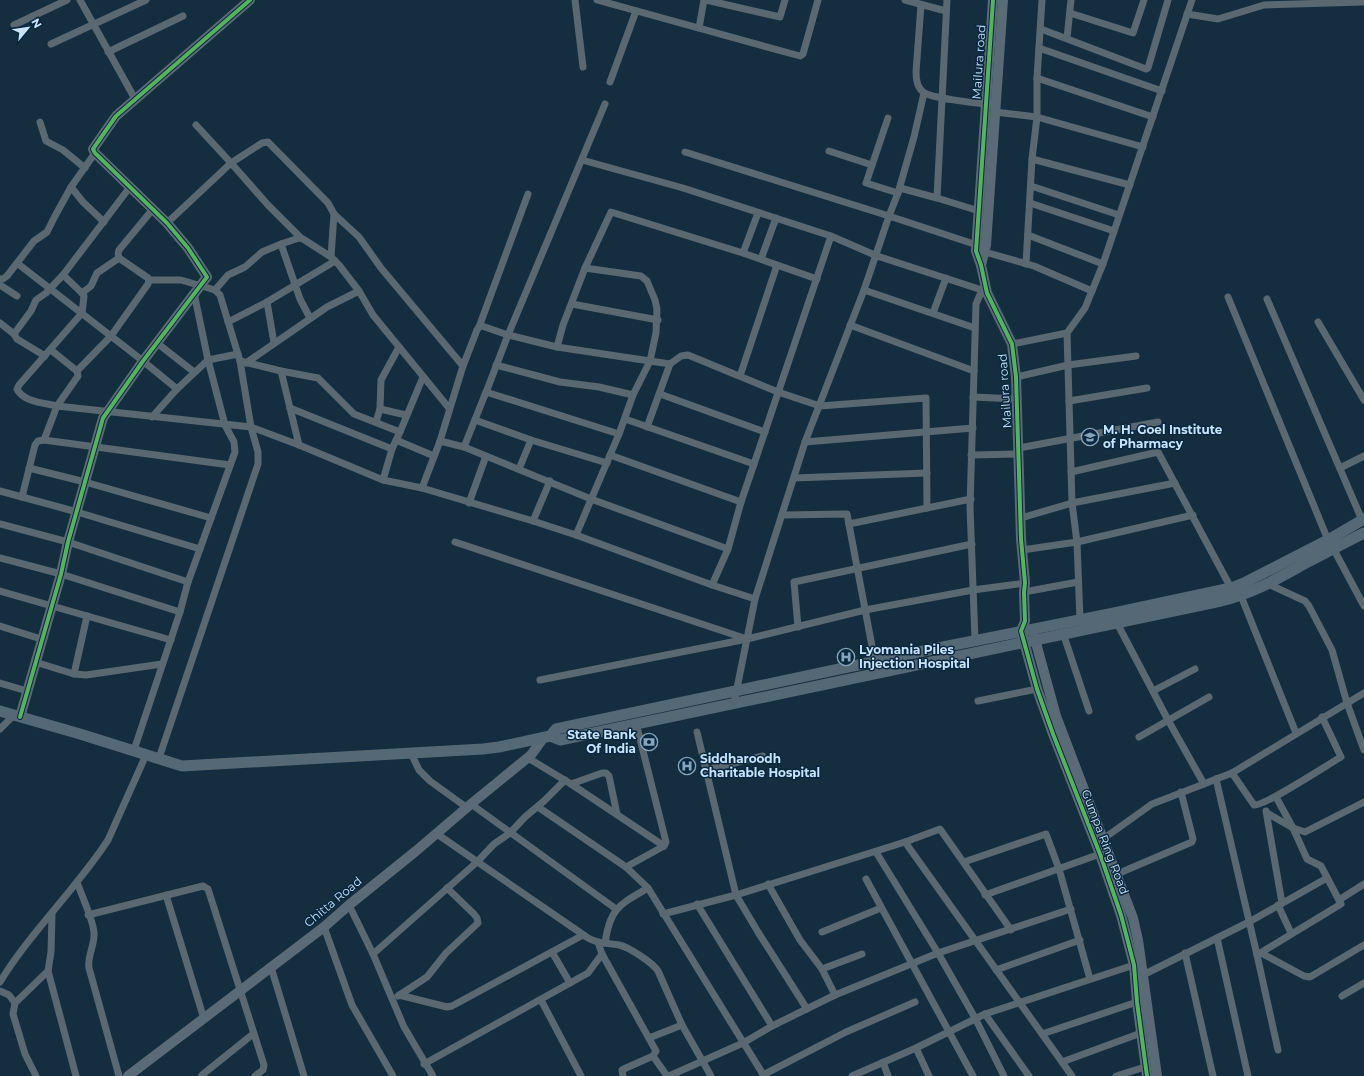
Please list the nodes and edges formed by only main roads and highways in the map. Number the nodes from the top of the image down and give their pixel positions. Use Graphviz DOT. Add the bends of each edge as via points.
graph roads {
  1 [pos="1363,519"];
  2 [pos="1364,534"];
  3 [pos="1331,544"];
  4 [pos="1027,632"];
  5 [pos="0,711"];
  6 [pos="547,736"];
  1 -- 3 [label="main road"];
  2 -- 3 [label="main road"];
  3 -- 4 [label="main road" via="1231,588"];
  3 -- 4 [label="main road" via="1268,584 1241,596 1063,633"];
  4 -- 6 [label="main road" via="976,640 556,730"];
  4 -- 6 [label="main road" via="734,703 560,740"];
  5 -- 6 [label="main road" via="182,766 494,748"];
}
